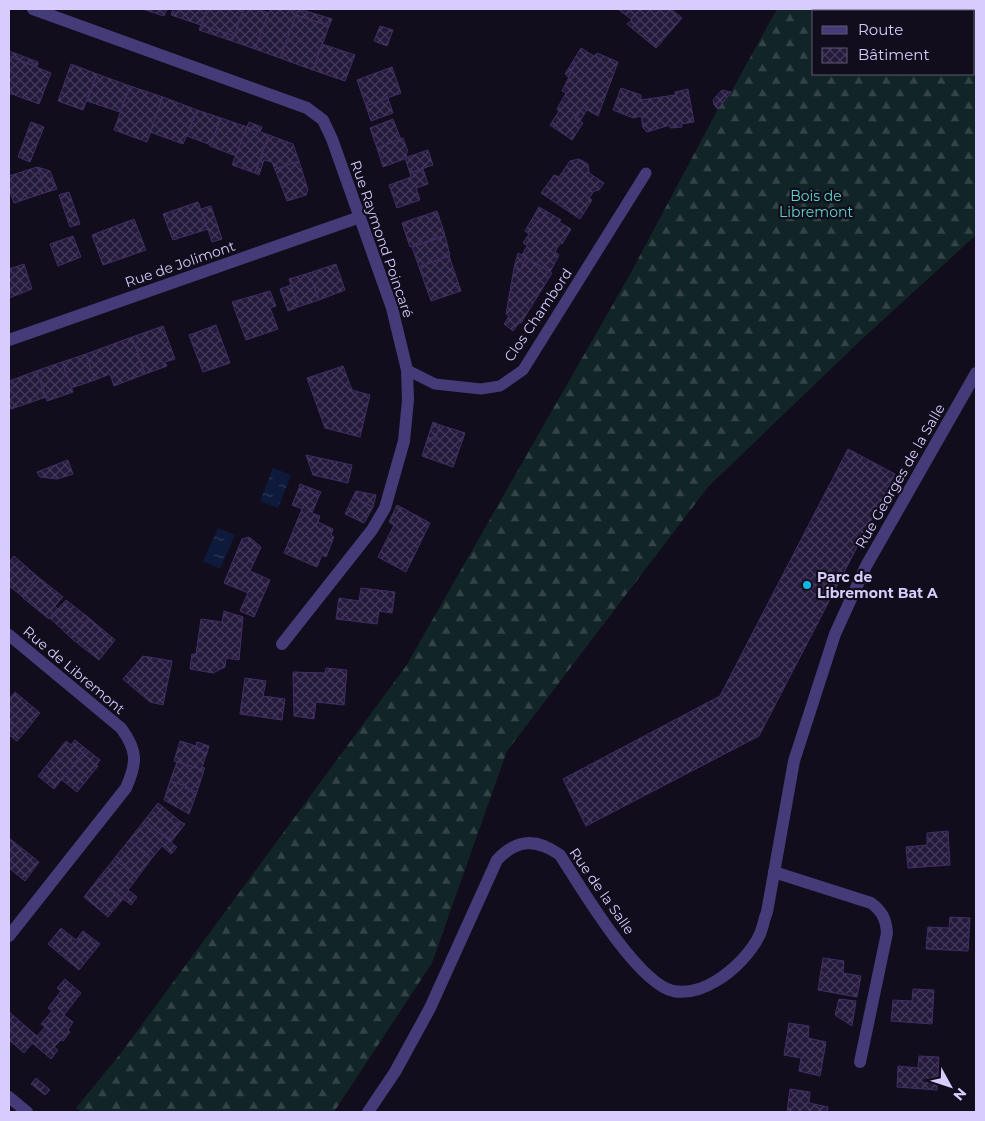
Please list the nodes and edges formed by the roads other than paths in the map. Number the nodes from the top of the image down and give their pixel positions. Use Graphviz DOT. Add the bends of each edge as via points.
graph roads {
  1 [pos="32,9"];
  2 [pos="646,173"];
  3 [pos="360,217"];
  4 [pos="9,340"];
  5 [pos="407,370"];
  6 [pos="976,373"];
  7 [pos="9,635"];
  8 [pos="282,644"];
  9 [pos="774,872"];
  10 [pos="767,912"];
  11 [pos="9,936"];
  12 [pos="860,1062"];
  13 [pos="9,1098"];
  14 [pos="27,1112"];
  15 [pos="368,1112"];
  1 -- 3 [label="street, Rue Raymond Poincaré" via="307,108 323,120"];
  2 -- 5 [label="lane, Clos Chambord" via="523,370 500,386 481,389 435,384"];
  3 -- 4 [label="street, Rue de Jolimont"];
  3 -- 5 [label="street, Rue Raymond Poincaré" via="392,308"];
  5 -- 8 [label="street, Rue Raymond Poincaré" via="404,441 385,508 372,530"];
  6 -- 9 [label="street, Rue Georges de la Salle" via="866,566 835,634 794,760"];
  7 -- 11 [label="street, Rue de Libremont" via="121,728 130,740 135,768 126,788"];
  9 -- 10 [label="street, Rue Georges de la Salle"];
  9 -- 12 [label="street" via="870,903 878,908 886,921 887,933"];
  10 -- 15 [label="street, Rue de la Salle" via="750,948 723,977 696,990 672,991 648,976 628,954 607,928 560,854 532,842 513,847 497,860 430,1008 395,1072"];
  13 -- 14 [label="street"];
}
